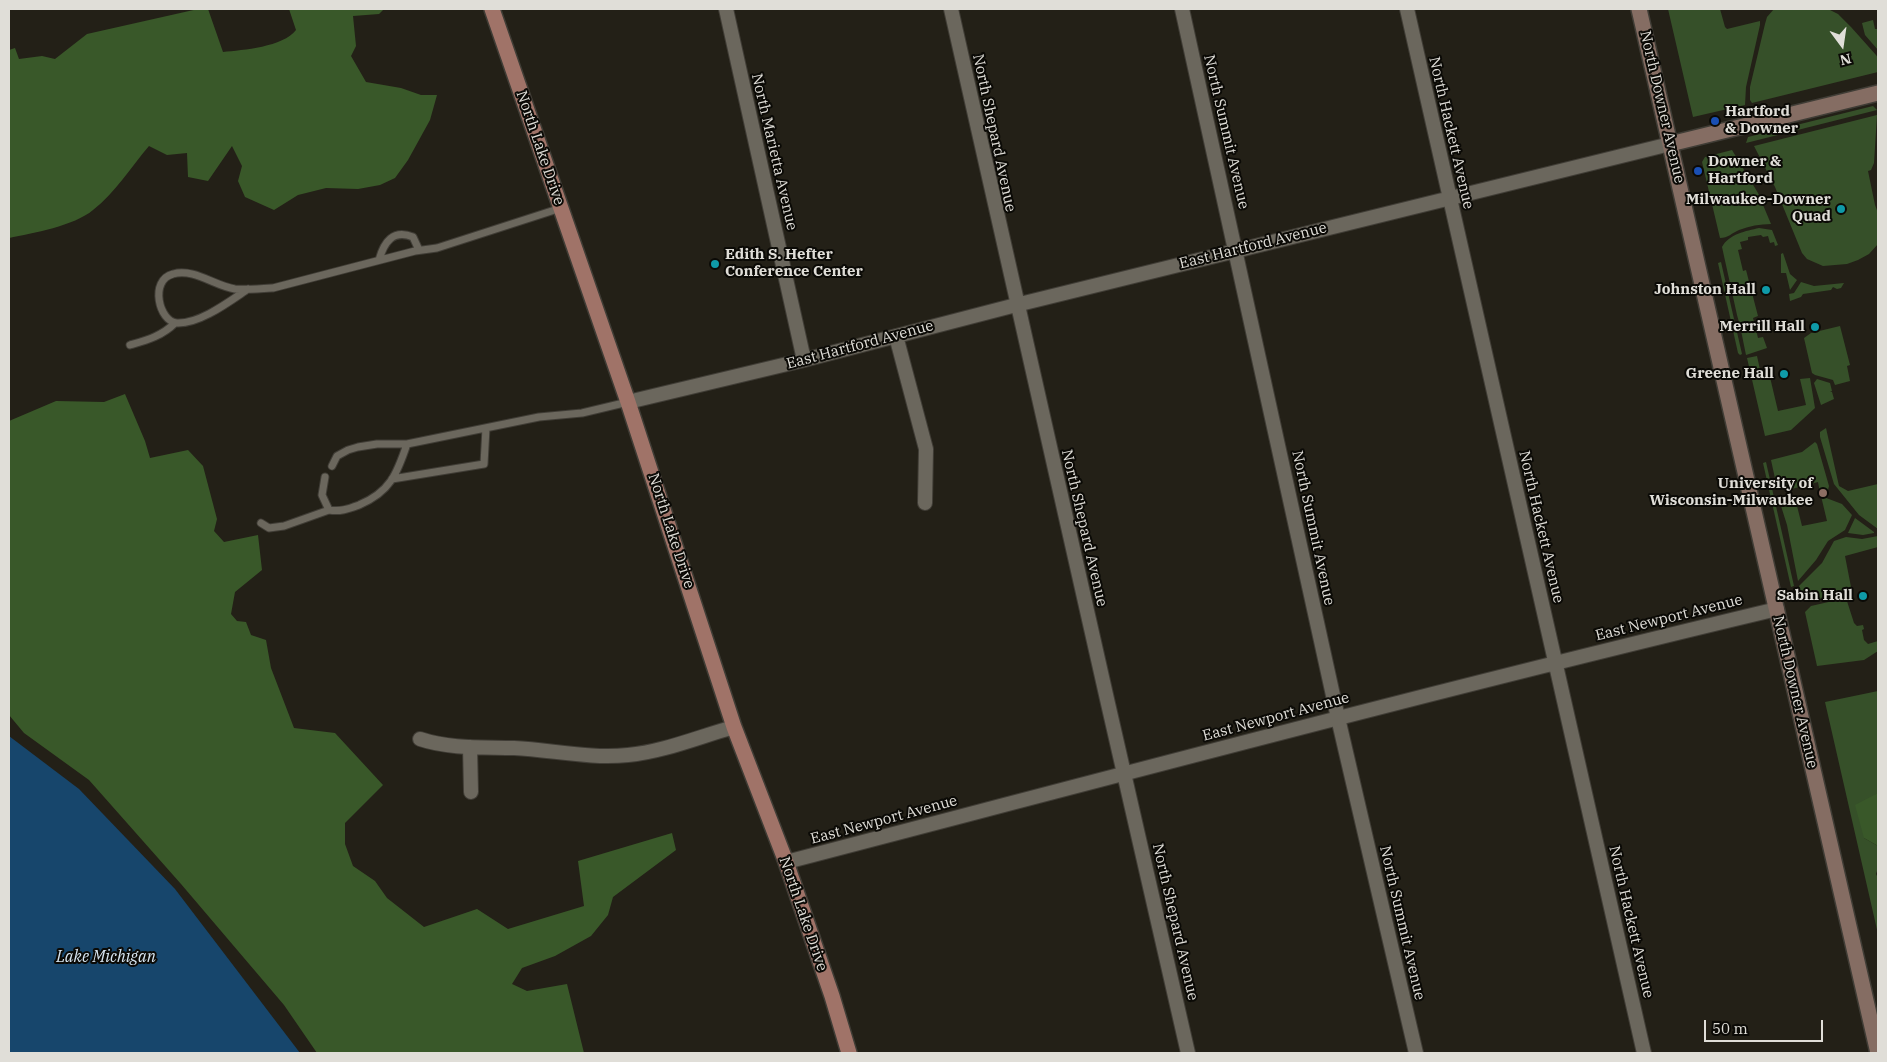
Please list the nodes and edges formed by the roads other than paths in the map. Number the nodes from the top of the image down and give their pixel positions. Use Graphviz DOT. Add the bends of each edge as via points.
graph roads {
  1 [pos="492,9"];
  2 [pos="726,9"];
  3 [pos="950,9"];
  4 [pos="1182,9"];
  5 [pos="1406,9"];
  6 [pos="1639,9"];
  7 [pos="1878,93"];
  8 [pos="1670,144"];
  9 [pos="1449,198"];
  10 [pos="561,208"];
  11 [pos="419,250"];
  12 [pos="1235,251"];
  13 [pos="379,260"];
  14 [pos="248,289"];
  15 [pos="1016,305"];
  16 [pos="174,323"];
  17 [pos="896,336"];
  18 [pos="130,345"];
  19 [pos="804,360"];
  20 [pos="628,402"];
  21 [pos="486,428"];
  22 [pos="407,444"];
  23 [pos="332,466"];
  24 [pos="325,477"];
  25 [pos="392,479"];
  26 [pos="925,503"];
  27 [pos="329,510"];
  28 [pos="261,523"];
  29 [pos="1776,609"];
  30 [pos="1555,663"];
  31 [pos="1338,718"];
  32 [pos="734,726"];
  33 [pos="420,739"];
  34 [pos="470,747"];
  35 [pos="1125,774"];
  36 [pos="471,792"];
  37 [pos="786,862"];
  38 [pos="849,1053"];
  39 [pos="1188,1053"];
  40 [pos="1416,1053"];
  41 [pos="1644,1053"];
  42 [pos="1878,1053"];
  1 -- 10 [label="main road, North Lake Drive"];
  2 -- 19 [label="street, North Marietta Avenue"];
  3 -- 15 [label="street, North Shepard Avenue"];
  4 -- 12 [label="street, North Summit Avenue"];
  5 -- 9 [label="street, North Hackett Avenue"];
  6 -- 8 [label="street, North Downer Avenue"];
  7 -- 8 [label="street, East Hartford Avenue"];
  8 -- 9 [label="street, East Hartford Avenue"];
  8 -- 29 [label="street, North Downer Avenue"];
  9 -- 12 [label="street, East Hartford Avenue"];
  9 -- 30 [label="street, North Hackett Avenue"];
  10 -- 11 [label="lane" via="437,248"];
  10 -- 20 [label="main road, North Lake Drive"];
  11 -- 13 [label="lane"];
  11 -- 13 [label="lane" via="413,237 398,236 383,246"];
  12 -- 15 [label="street, East Hartford Avenue"];
  12 -- 31 [label="street, North Summit Avenue"];
  13 -- 14 [label="lane" via="273,288"];
  14 -- 16 [label="lane" via="216,310 194,320"];
  14 -- 16 [label="lane" via="234,289 189,274 168,275 160,282 158,296 168,320"];
  15 -- 17 [label="street, East Hartford Avenue"];
  15 -- 35 [label="street, North Shepard Avenue"];
  16 -- 18 [label="lane" via="157,337"];
  17 -- 19 [label="street, East Hartford Avenue"];
  17 -- 26 [label="street" via="926,449"];
  19 -- 20 [label="street, East Hartford Avenue"];
  20 -- 21 [label="lane" via="582,413 539,417"];
  20 -- 32 [label="main road, North Lake Drive"];
  21 -- 22 [label="lane"];
  21 -- 25 [label="lane" via="484,464"];
  22 -- 23 [label="lane" via="377,444 348,450 337,456"];
  22 -- 25 [label="lane"];
  24 -- 27 [label="lane" via="322,495"];
  25 -- 27 [label="lane" via="374,499 338,512"];
  27 -- 28 [label="lane" via="284,526 269,528"];
  29 -- 30 [label="street, East Newport Avenue"];
  29 -- 42 [label="street, North Downer Avenue"];
  30 -- 31 [label="street, East Newport Avenue"];
  30 -- 41 [label="street, North Hackett Avenue"];
  31 -- 35 [label="street, East Newport Avenue"];
  31 -- 40 [label="street, North Summit Avenue"];
  32 -- 34 [label="street" via="629,755 590,756"];
  32 -- 37 [label="main road, North Lake Drive"];
  33 -- 34 [label="street"];
  34 -- 36 [label="street"];
  35 -- 37 [label="street, East Newport Avenue"];
  35 -- 39 [label="street, North Shepard Avenue"];
  37 -- 38 [label="main road, North Lake Drive"];
}
